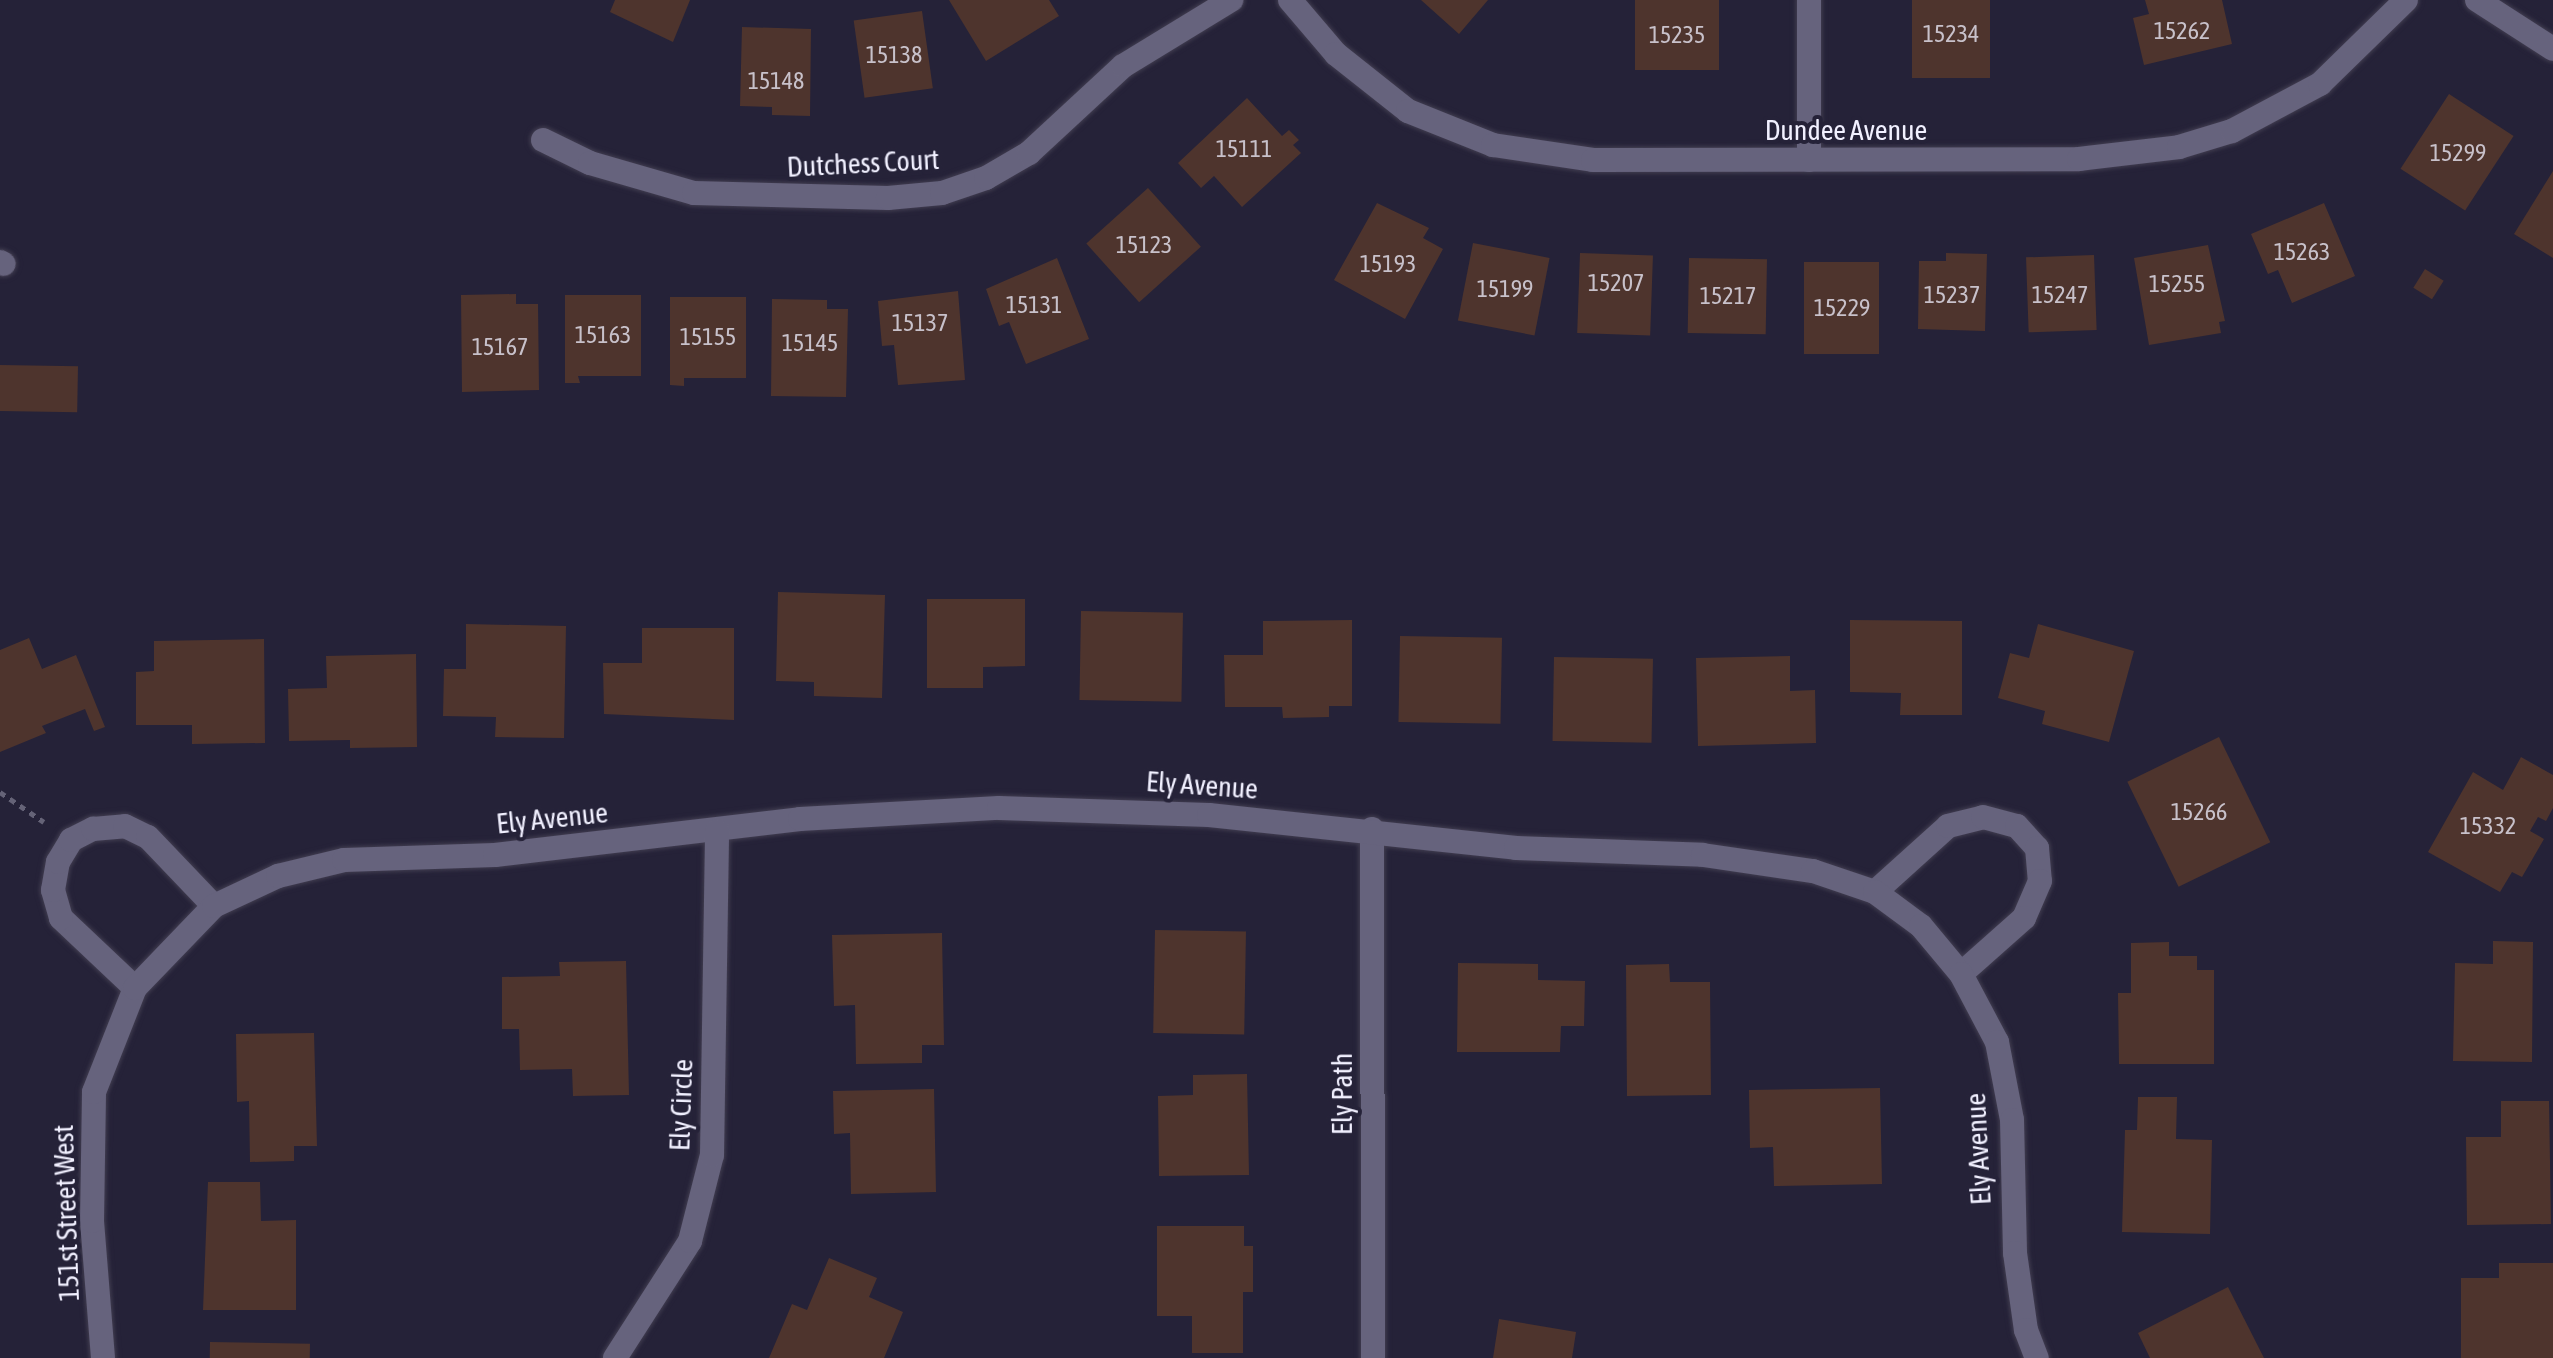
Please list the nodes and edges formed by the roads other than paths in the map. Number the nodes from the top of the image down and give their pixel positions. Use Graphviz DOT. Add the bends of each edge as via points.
graph roads {
  1 [pos="1231,0"];
  2 [pos="1290,0"];
  3 [pos="1809,0"];
  4 [pos="2406,0"];
  5 [pos="2477,0"];
  6 [pos="2553,49"];
  7 [pos="543,140"];
  8 [pos="1809,160"];
  9 [pos="1372,829"];
  10 [pos="717,831"];
  11 [pos="1875,892"];
  12 [pos="214,906"];
  13 [pos="1961,974"];
  14 [pos="135,988"];
  15 [pos="101,1067"];
  16 [pos="103,1358"];
  17 [pos="615,1358"];
  18 [pos="1373,1358"];
  19 [pos="2037,1358"];
  1 -- 7 [label="street, Dutchess Court" via="1123,66 1029,153 986,178 942,193 888,198 694,193 644,182"];
  2 -- 8 [label="street, Dundee Avenue" via="1367,83 1446,130 1493,145 1593,160"];
  3 -- 8 [label="street"];
  4 -- 8 [label="street, Dundee Avenue" via="2320,84 2232,131 2179,147 2079,159"];
  5 -- 6 [label="street"];
  9 -- 10 [label="street, Ely Avenue" via="1209,815 999,808 800,819"];
  9 -- 11 [label="street, Ely Avenue" via="1516,848 1703,855 1813,871"];
  9 -- 18 [label="street, Ely Path"];
  10 -- 12 [label="street, Ely Avenue" via="510,853 344,860 278,876"];
  10 -- 17 [label="street, Ely Circle" via="712,1155 690,1241"];
  11 -- 13 [label="street, Ely Avenue" via="1921,926"];
  11 -- 13 [label="street" via="1948,826 1983,817 2017,826 2037,848 2040,881 2024,918"];
  12 -- 14 [label="street, Ely Avenue"];
  12 -- 14 [label="street" via="137,831 125,826 93,829 71,840 58,862 53,890 61,918"];
  13 -- 19 [label="street, Ely Avenue" via="1997,1042 2012,1120 2015,1253 2026,1330"];
  14 -- 15 [label="street, Ely Avenue"];
  15 -- 16 [label="street, 151st Street West" via="94,1092 92,1221"];
}
